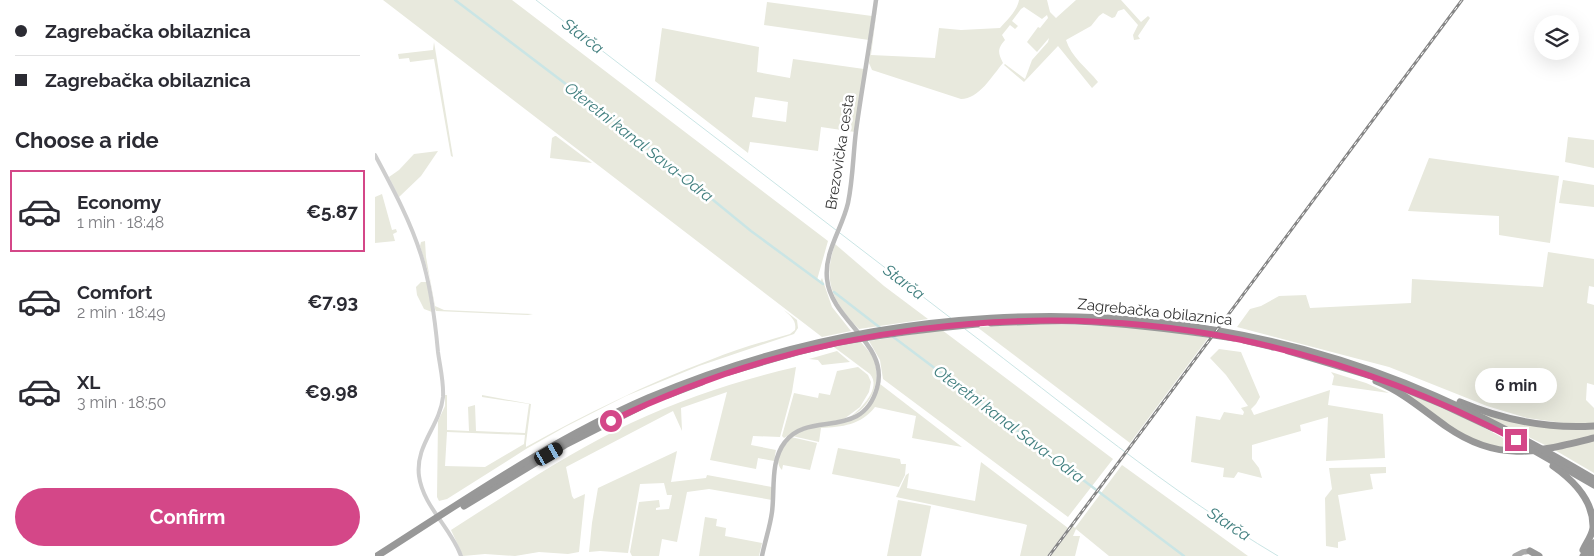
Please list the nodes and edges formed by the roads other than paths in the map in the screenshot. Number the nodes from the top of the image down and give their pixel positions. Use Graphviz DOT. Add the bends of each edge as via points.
graph roads {
  1 [pos="875,0"];
  2 [pos="375,155"];
  3 [pos="984,321"];
  4 [pos="814,346"];
  5 [pos="1353,370"];
  6 [pos="1403,383"];
  7 [pos="1594,426"];
  8 [pos="1594,438"];
  9 [pos="1553,455"];
  10 [pos="1542,456"];
  11 [pos="1594,474"];
  12 [pos="1594,479"];
  13 [pos="1594,485"];
  14 [pos="1594,520"];
  15 [pos="1594,538"];
  16 [pos="1594,543"];
  17 [pos="1530,551"];
  18 [pos="1594,552"];
  19 [pos="1583,553"];
  20 [pos="377,556"];
  21 [pos="385,556"];
  22 [pos="461,556"];
  23 [pos="761,556"];
  24 [pos="1515,556"];
  25 [pos="1539,556"];
  26 [pos="1578,556"];
  27 [pos="1591,556"];
  1 -- 23 [label="main road, Brezovička cesta" via="847,205 827,268 829,288 839,310 875,357 879,371 877,388 870,404 856,417 840,423 804,428 782,445 777,459 771,517"];
  2 -- 22 [label="street" via="419,248 425,270 434,312 443,397 423,445 418,467 422,487"];
  3 -- 4 [label="highway, Zagrebačka obilaznica"];
  3 -- 5 [label="highway, Zagrebačka obilaznica" via="1074,321 1165,328 1241,340"];
  3 -- 6 [label="highway, Zagrebačka obilaznica" via="1043,315 1108,317 1195,327 1317,354"];
  4 -- 20 [label="highway, Zagrebačka obilaznica" via="718,371 621,410 546,449"];
  4 -- 21 [label="highway, Zagrebačka obilaznica" via="719,375 623,415 569,442"];
  5 -- 8 [label="highway" via="1405,396 1464,438 1495,450 1537,451"];
  5 -- 10 [label="highway, Zagrebačka obilaznica" via="1444,405"];
  6 -- 7 [label="highway" via="1411,382 1487,413 1511,419 1549,425"];
  6 -- 9 [label="highway, Zagrebačka obilaznica" via="1465,409"];
  9 -- 11 [label="highway"];
  9 -- 12 [label="highway, Zagrebačka obilaznica"];
  10 -- 13 [label="highway, Zagrebačka obilaznica"];
  10 -- 14 [label="highway" via="1576,484 1591,506"];
  14 -- 19 [label="highway" via="1593,531"];
  15 -- 19 [label="highway"];
  16 -- 19 [label="highway"];
  17 -- 24 [label="main road"];
  17 -- 25 [label="highway"];
  18 -- 27 [label="highway"];
  19 -- 26 [label="highway"];
}
